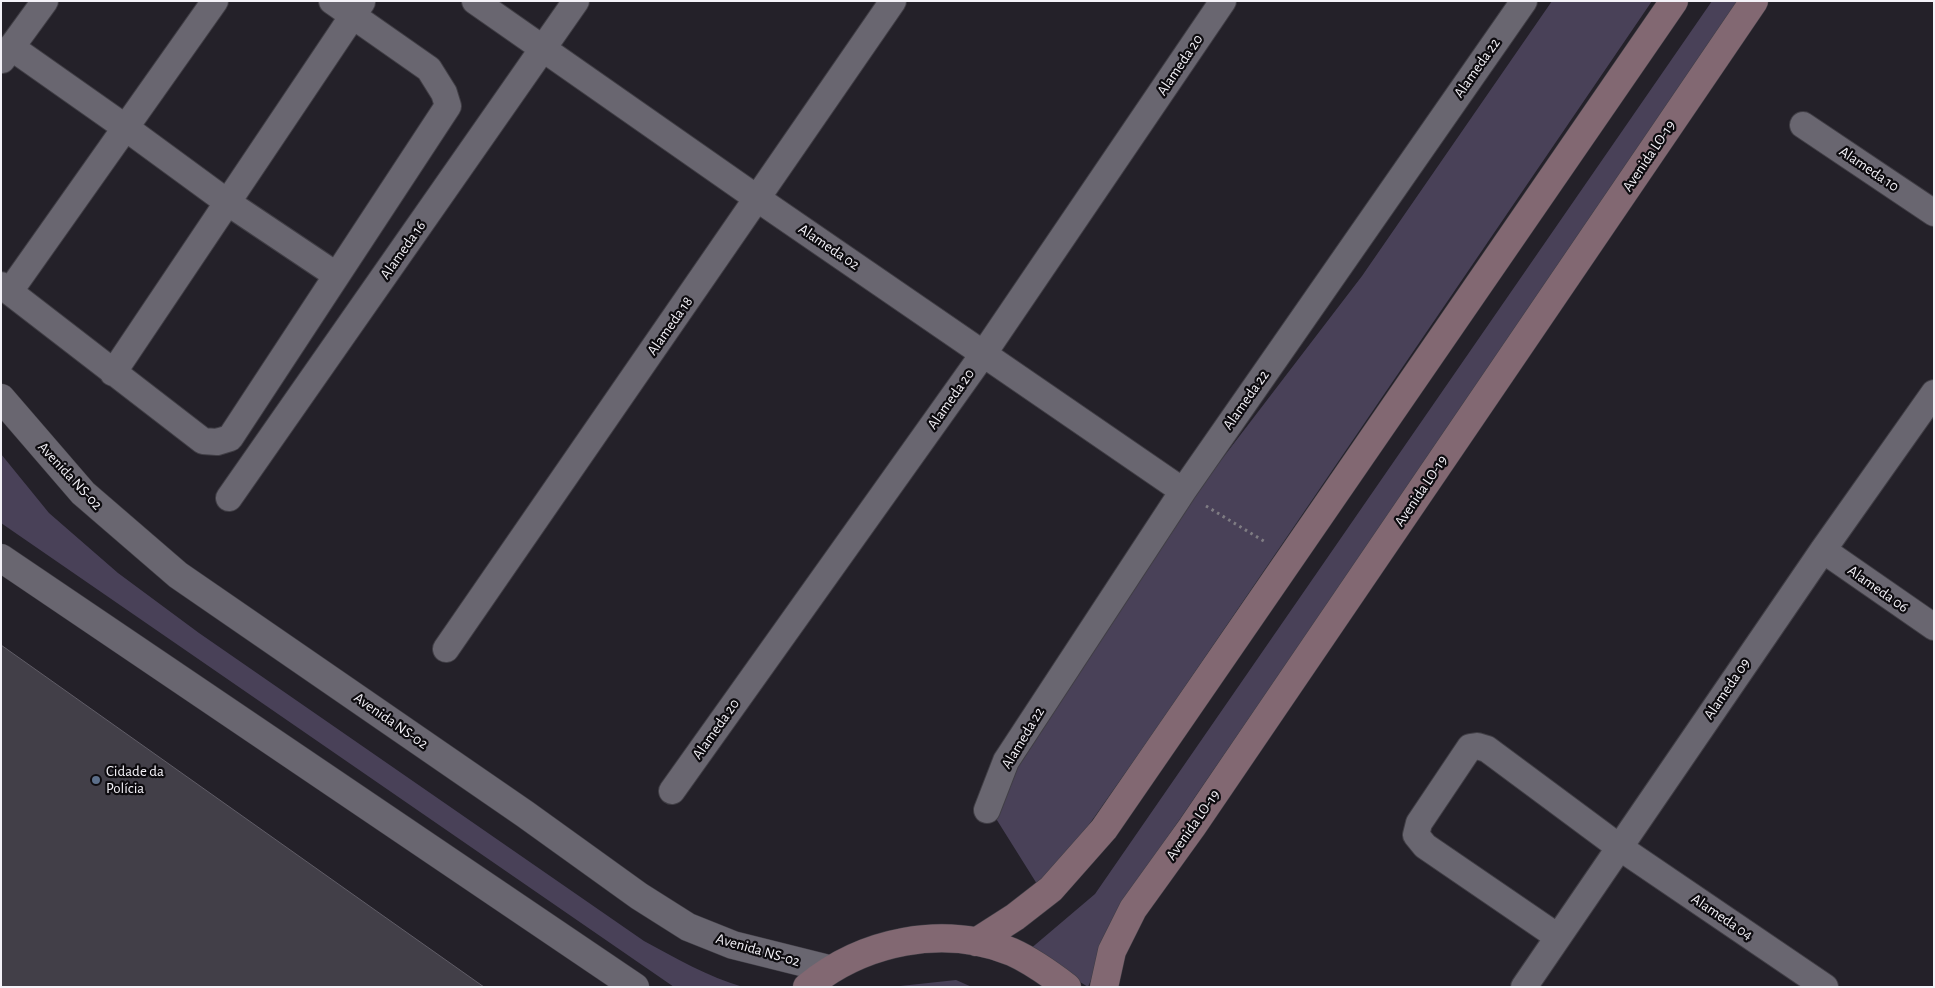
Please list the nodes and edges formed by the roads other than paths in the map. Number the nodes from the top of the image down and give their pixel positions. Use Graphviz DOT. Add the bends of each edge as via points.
graph roads {
  1 [pos="45,1"];
  2 [pos="215,1"];
  3 [pos="475,1"];
  4 [pos="576,1"];
  5 [pos="893,1"];
  6 [pos="1223,1"];
  7 [pos="1524,1"];
  8 [pos="1674,1"];
  9 [pos="1754,1"];
  10 [pos="349,6"];
  11 [pos="543,49"];
  12 [pos="6,54"];
  13 [pos="1803,125"];
  14 [pos="126,128"];
  15 [pos="758,199"];
  16 [pos="227,202"];
  17 [pos="1934,213"];
  18 [pos="336,275"];
  19 [pos="6,288"];
  20 [pos="984,353"];
  21 [pos="113,373"];
  22 [pos="1934,393"];
  23 [pos="1,398"];
  24 [pos="1183,491"];
  25 [pos="229,498"];
  26 [pos="1822,550"];
  27 [pos="1,558"];
  28 [pos="1934,627"];
  29 [pos="446,649"];
  30 [pos="672,791"];
  31 [pos="987,810"];
  32 [pos="1619,847"];
  33 [pos="1558,937"];
  34 [pos="976,942"];
  35 [pos="829,969"];
  36 [pos="635,987"];
  37 [pos="807,987"];
  38 [pos="1067,987"];
  39 [pos="1104,987"];
  40 [pos="1524,987"];
  41 [pos="1825,987"];
  1 -- 12 [label="street"];
  2 -- 14 [label="street"];
  3 -- 11 [label="street, Alameda 02"];
  4 -- 11 [label="street, Alameda 16"];
  5 -- 15 [label="street, Alameda 18"];
  6 -- 20 [label="street, Alameda 20"];
  7 -- 24 [label="street, Alameda 22"];
  8 -- 34 [label="main road" via="1104,828 1051,889"];
  9 -- 39 [label="main road, Avenida LO-19" via="1192,827 1132,910 1112,952"];
  10 -- 16 [label="street"];
  10 -- 18 [label="street" via="429,69 448,106"];
  11 -- 15 [label="street, Alameda 02"];
  11 -- 25 [label="street, Alameda 16"];
  12 -- 14 [label="street"];
  13 -- 17 [label="street, Alameda 10"];
  14 -- 16 [label="street"];
  14 -- 19 [label="street"];
  15 -- 20 [label="street, Alameda 02"];
  15 -- 29 [label="street, Alameda 18"];
  16 -- 18 [label="street"];
  16 -- 21 [label="street"];
  18 -- 21 [label="street" via="230,438 217,442 203,441"];
  19 -- 21 [label="street"];
  20 -- 24 [label="street, Alameda 02"];
  20 -- 30 [label="street, Alameda 20"];
  22 -- 26 [label="street, Alameda 09"];
  23 -- 35 [label="street, Avenida NS-02" via="83,493 178,575 639,896 688,927 732,946"];
  24 -- 31 [label="street, Alameda 22" via="1006,761"];
  26 -- 28 [label="street, Alameda 06"];
  26 -- 32 [label="street, Alameda 09"];
  27 -- 36 [label="street"];
  32 -- 33 [label="street, Alameda 09"];
  32 -- 33 [label="street, Alameda 04" via="1486,749 1477,746 1466,750 1418,823 1416,835 1425,846"];
  32 -- 41 [label="street, Alameda 04"];
  33 -- 40 [label="street, Alameda 09"];
  34 -- 35 [label="main road" via="938,938 899,943 868,950"];
  34 -- 38 [label="main road" via="1012,952 1044,969"];
  35 -- 37 [label="main road"];
}
